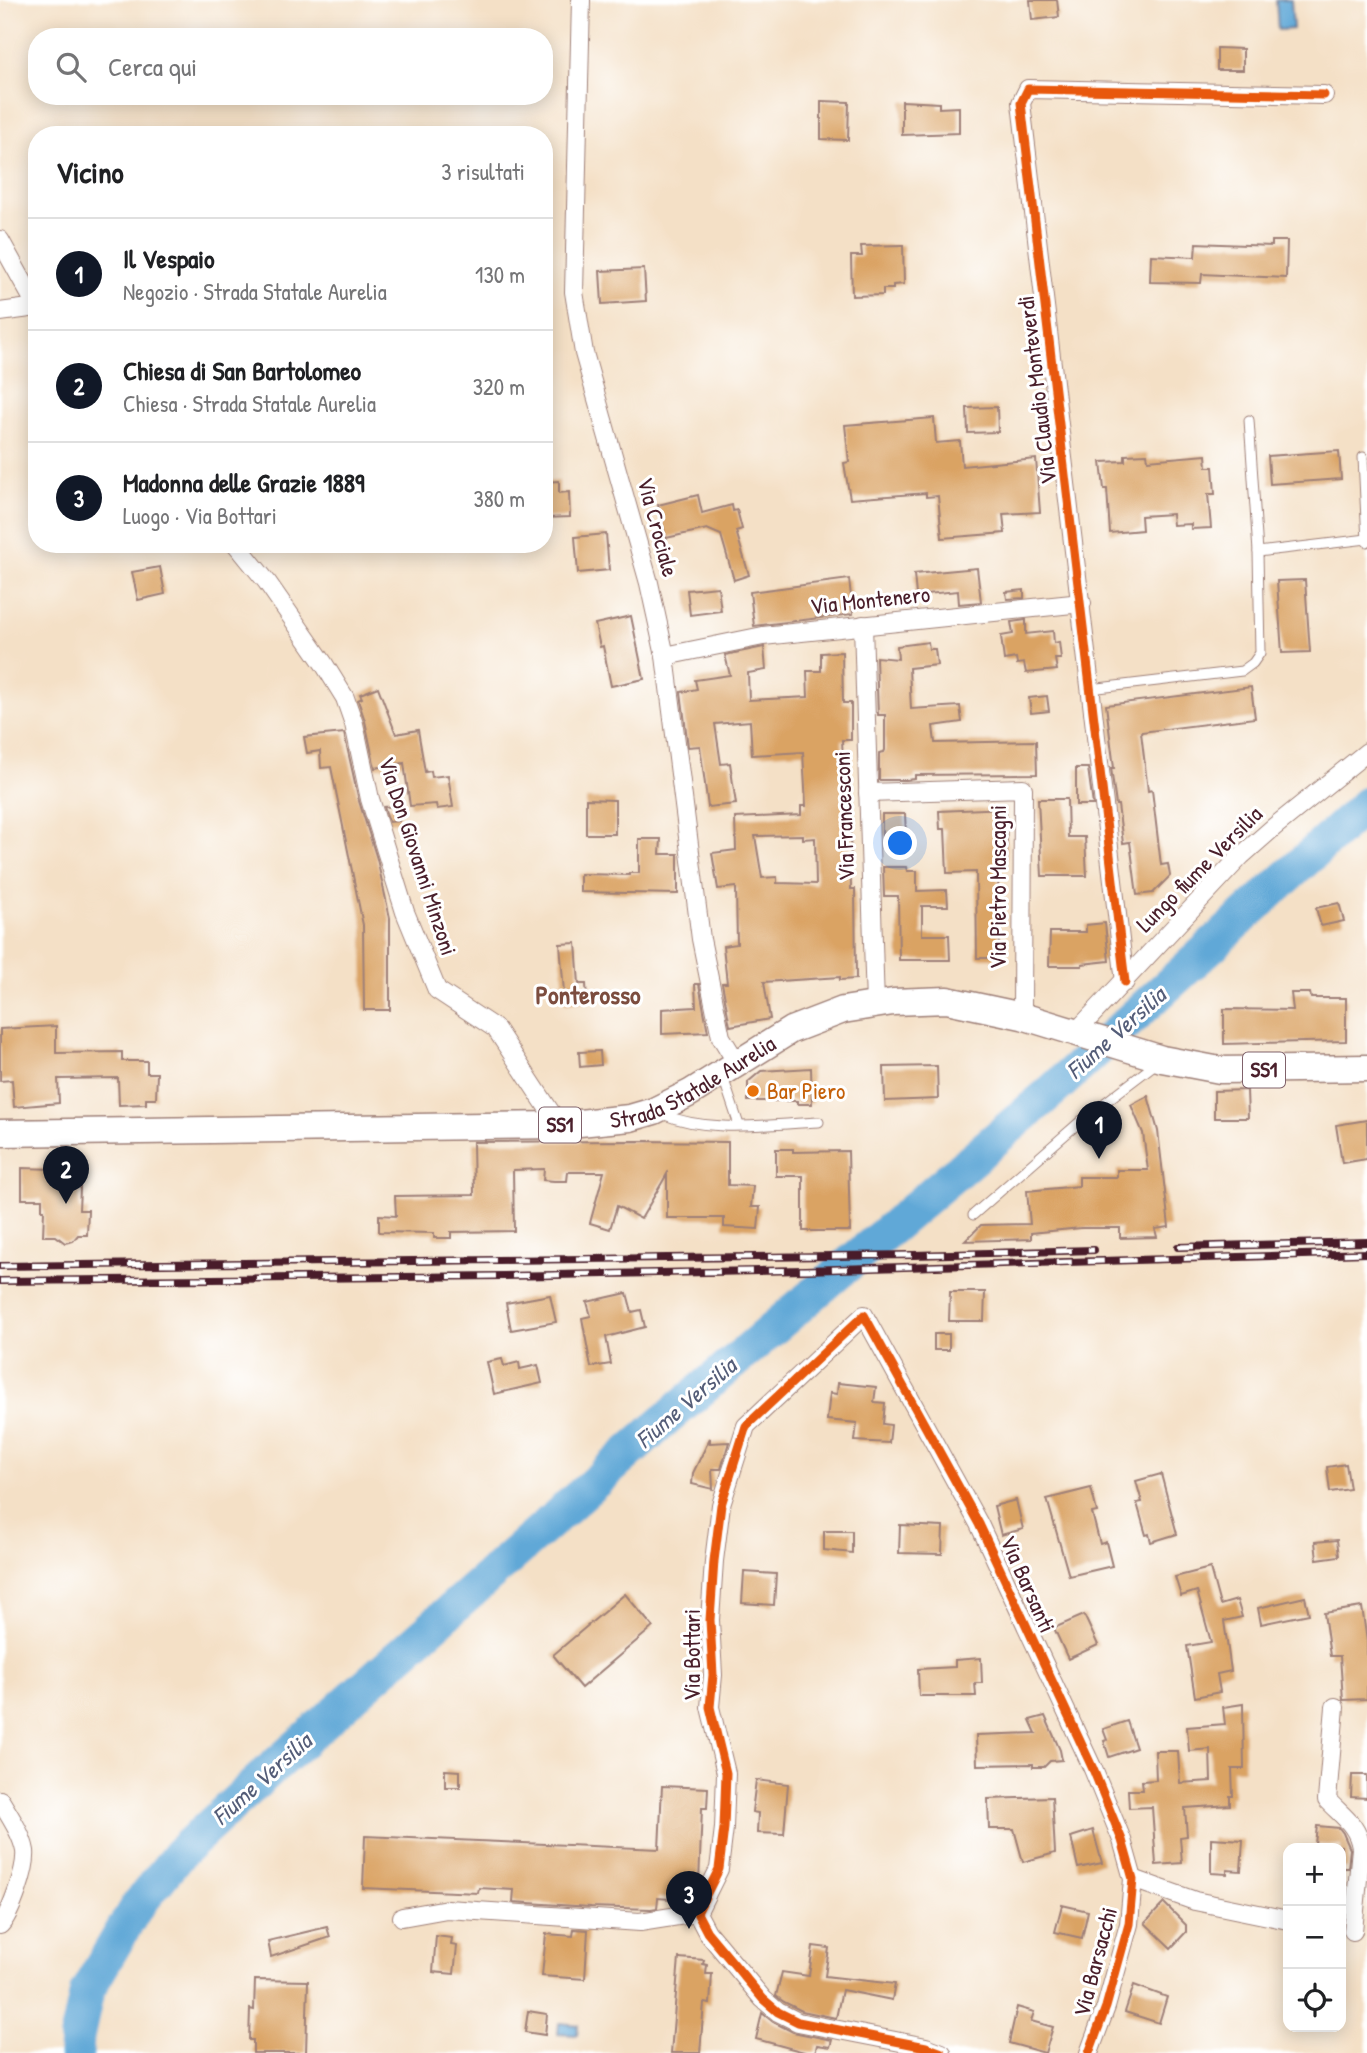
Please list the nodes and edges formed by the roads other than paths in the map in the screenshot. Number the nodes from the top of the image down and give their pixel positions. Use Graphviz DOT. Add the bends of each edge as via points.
graph roads {
  1 [pos="581,0"];
  2 [pos="1324,95"];
  3 [pos="0,240"];
  4 [pos="28,291"];
  5 [pos="28,308"];
  6 [pos="0,312"];
  7 [pos="1249,420"];
  8 [pos="1363,457"];
  9 [pos="1367,541"];
  10 [pos="1258,552"];
  11 [pos="243,553"];
  12 [pos="1082,603"];
  13 [pos="863,625"];
  14 [pos="665,656"];
  15 [pos="1090,689"];
  16 [pos="1367,752"];
  17 [pos="868,793"];
  18 [pos="1125,982"];
  19 [pos="875,1005"];
  20 [pos="1022,1016"];
  21 [pos="1082,1034"];
  22 [pos="1162,1059"];
  23 [pos="729,1068"];
  24 [pos="1367,1068"];
  25 [pos="654,1111"];
  26 [pos="819,1122"];
  27 [pos="559,1125"];
  28 [pos="738,1125"];
  29 [pos="0,1133"];
  30 [pos="974,1215"];
  31 [pos="864,1315"];
  32 [pos="1335,1707"];
  33 [pos="0,1801"];
  34 [pos="1133,1880"];
  35 [pos="697,1913"];
  36 [pos="402,1917"];
  37 [pos="1283,1919"];
  38 [pos="0,1925"];
  39 [pos="1354,1931"];
  40 [pos="942,2053"];
  41 [pos="1088,2053"];
  1 -- 14 [label="street, Via Crociale" via="574,292 584,353"];
  2 -- 12 [label="street, Via Claudio Monteverdi" via="1028,89 1021,103"];
  3 -- 4 [label="street"];
  5 -- 6 [label="street"];
  7 -- 10 [label="lane"];
  8 -- 9 [label="lane"];
  9 -- 10 [label="lane"];
  10 -- 15 [label="lane" via="1261,641 1253,663 1242,671"];
  11 -- 27 [label="street, Via Don Giovanni Minzoni" via="345,698 405,912 437,990 496,1029"];
  12 -- 13 [label="street, Via Montenero"];
  12 -- 15 [label="street, Via Claudio Monteverdi"];
  13 -- 14 [label="street, Via Montenero" via="763,636"];
  13 -- 17 [label="street, Via Francesconi"];
  14 -- 23 [label="street, Via Crociale" via="701,939"];
  15 -- 18 [label="street, Via Claudio Monteverdi"];
  16 -- 18 [label="street, Lungo fiume Versilia" via="1241,856"];
  17 -- 19 [label="street, Via Francesconi"];
  17 -- 20 [label="street, Via Pietro Mascagni" via="1024,788"];
  18 -- 21 [label="street, Lungo fiume Versilia"];
  19 -- 20 [label="main road, Strada Statale Aurelia / SS1" via="947,1000"];
  19 -- 23 [label="main road, Strada Statale Aurelia / SS1" via="842,1010 791,1030"];
  20 -- 21 [label="main road, Strada Statale Aurelia / SS1"];
  21 -- 22 [label="main road, Strada Statale Aurelia / SS1"];
  22 -- 24 [label="main road, Strada Statale Aurelia / SS1" via="1220,1070"];
  22 -- 30 [label="lane" via="1082,1120"];
  23 -- 25 [label="main road, Strada Statale Aurelia / SS1"];
  23 -- 28 [label="lane"];
  25 -- 27 [label="main road, Strada Statale Aurelia / SS1"];
  25 -- 28 [label="lane" via="708,1126"];
  26 -- 28 [label="lane"];
  27 -- 29 [label="main road, Strada Statale Aurelia / SS1"];
  31 -- 34 [label="street, Via Barsanti" via="979,1524 1093,1769"];
  31 -- 35 [label="street, Via Bottari" via="746,1426 721,1505 710,1620 710,1707 726,1773 724,1828 719,1869"];
  32 -- 39 [label="street" via="1327,1800 1359,1838"];
  33 -- 38 [label="street" via="25,1852 19,1885"];
  34 -- 37 [label="street" via="1195,1901"];
  34 -- 41 [label="street, Via Barsacchi" via="1129,1924"];
  35 -- 36 [label="street" via="640,1922 446,1909"];
  35 -- 40 [label="street" via="707,1932 778,2012 798,2022"];
}
